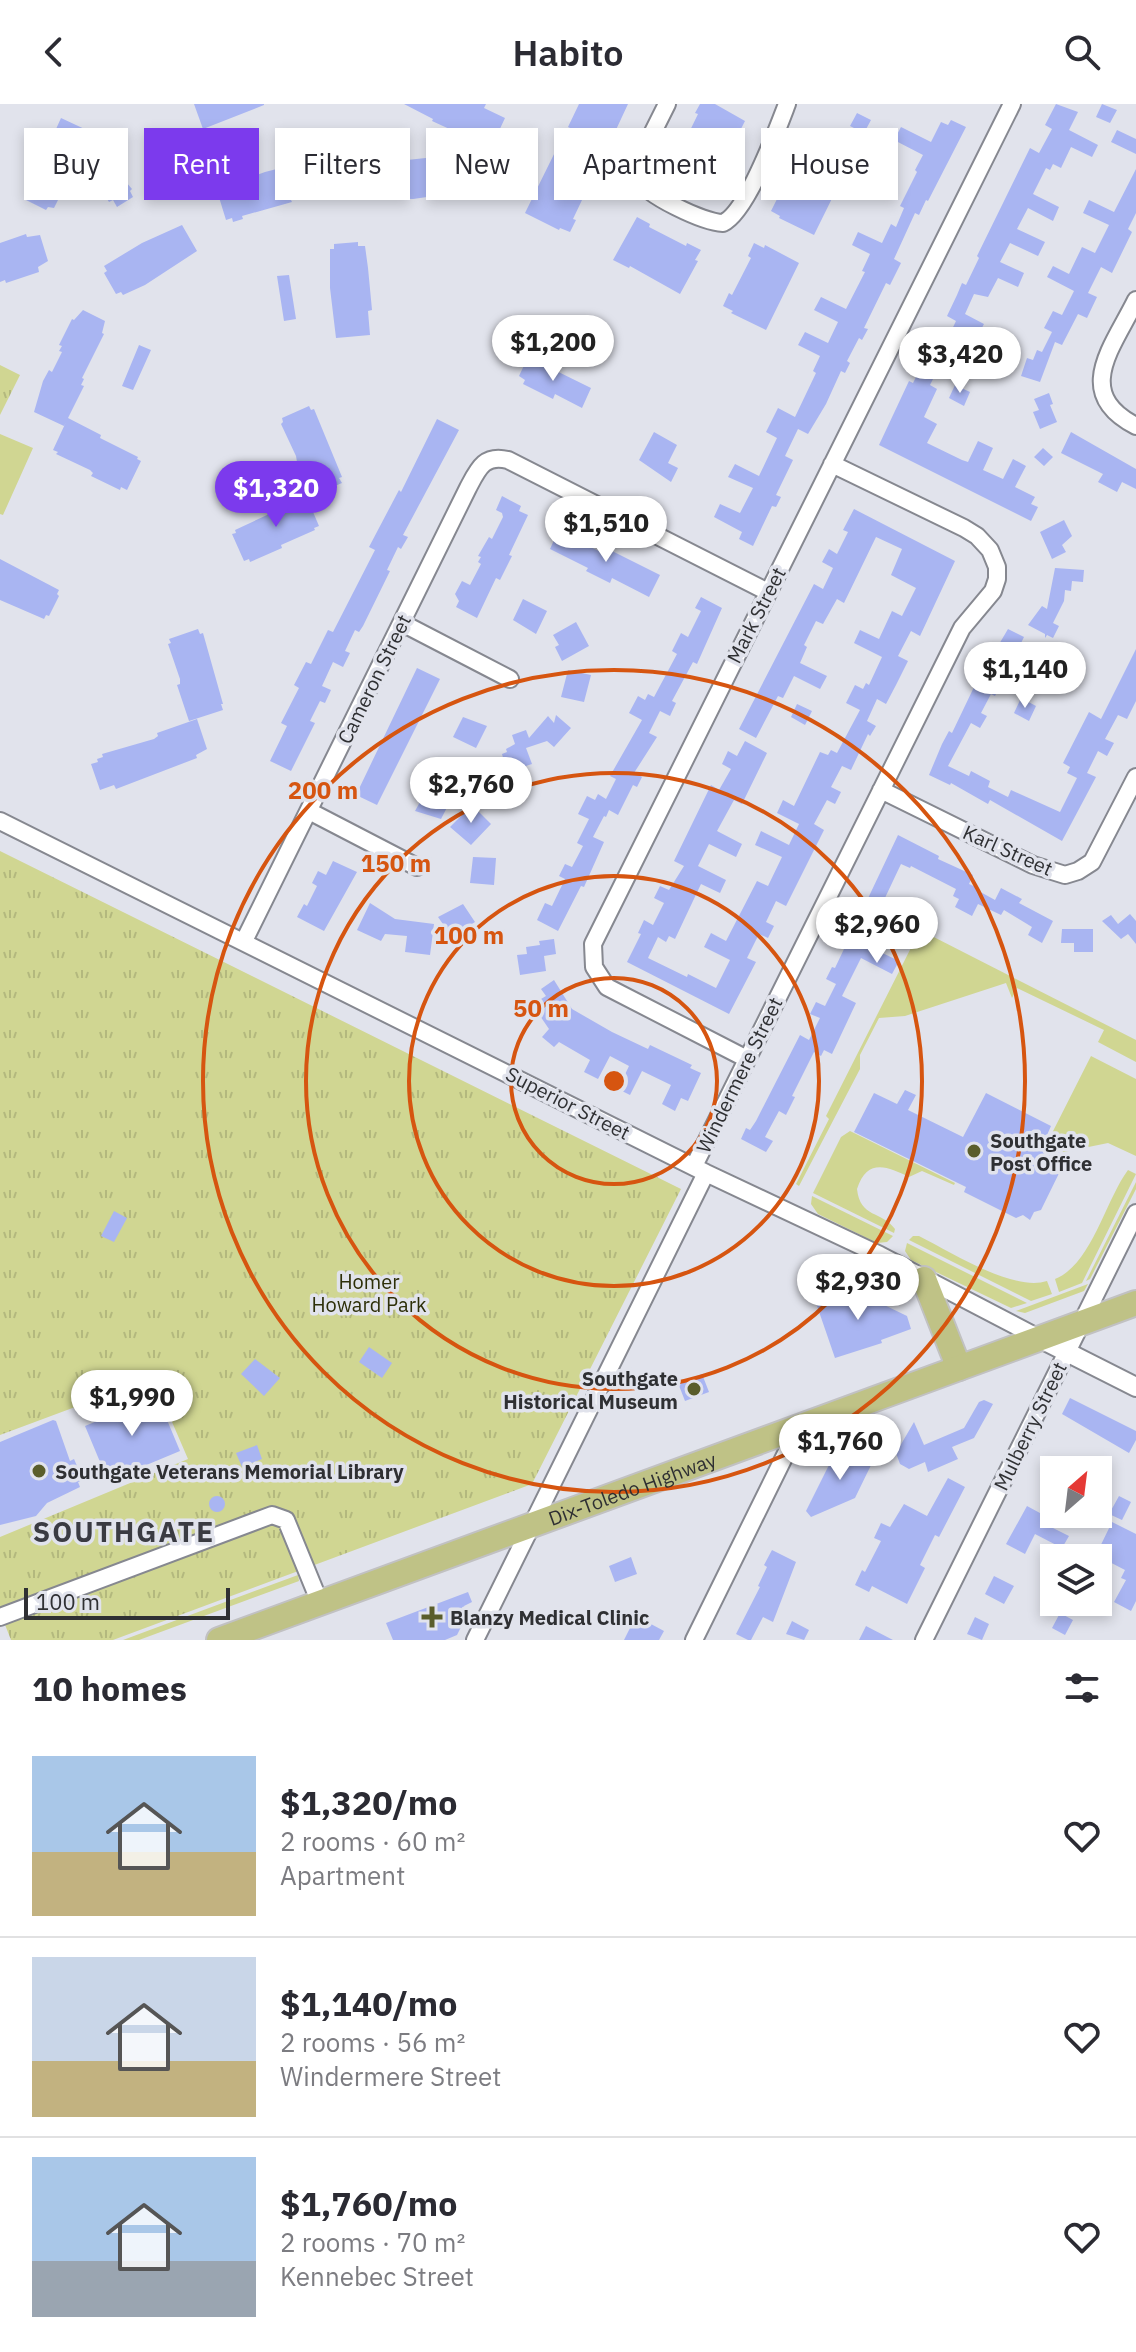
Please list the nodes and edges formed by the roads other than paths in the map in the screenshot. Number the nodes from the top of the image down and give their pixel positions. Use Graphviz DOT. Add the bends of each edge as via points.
graph roads {
  1 [pos="667,104"];
  2 [pos="787,104"];
  3 [pos="1005,106"];
  4 [pos="1136,300"];
  5 [pos="1136,426"];
  6 [pos="832,464"];
  7 [pos="768,592"];
  8 [pos="402,623"];
  9 [pos="510,679"];
  10 [pos="1136,777"];
  11 [pos="881,790"];
  12 [pos="309,811"];
  13 [pos="0,821"];
  14 [pos="417,867"];
  15 [pos="244,941"];
  16 [pos="747,1059"];
  17 [pos="700,1169"];
  18 [pos="1136,1213"];
  19 [pos="924,1279"];
  20 [pos="1136,1303"];
  21 [pos="1081,1323"];
  22 [pos="1039,1338"];
  23 [pos="1066,1352"];
  24 [pos="959,1368"];
  25 [pos="1136,1387"];
  26 [pos="799,1427"];
  27 [pos="531,1525"];
  28 [pos="320,1603"];
  29 [pos="0,1617"];
  30 [pos="219,1640"];
  31 [pos="475,1640"];
  32 [pos="694,1640"];
  33 [pos="924,1640"];
  1 -- 2 [label="street" via="637,164 637,178 670,202 723,223 744,201"];
  3 -- 6 [label="street, Mark Street"];
  4 -- 5 [label="street" via="1101,378 1107,404"];
  6 -- 7 [label="street, Mark Street"];
  6 -- 11 [label="street, Windermere Street" via="977,536 997,567 993,591 962,628"];
  7 -- 8 [label="street, Cameron Street" via="508,460 493,458 473,478"];
  7 -- 16 [label="street, Mark Street" via="593,944 594,967 607,987"];
  8 -- 9 [label="street"];
  8 -- 12 [label="street, Cameron Street"];
  10 -- 11 [label="street, Karl Street" via="1092,862 1065,875 1033,865"];
  11 -- 16 [label="street, Windermere Street"];
  12 -- 14 [label="street"];
  12 -- 15 [label="street, Cameron Street"];
  13 -- 15 [label="street, Superior Street"];
  15 -- 17 [label="street, Superior Street"];
  16 -- 17 [label="street, Windermere Street"];
  17 -- 19 [label="street, Superior Street"];
  17 -- 27 [label="street, Windermere Street"];
  18 -- 21 [label="street, Mulberry Street"];
  19 -- 22 [label="street, Superior Street"];
  19 -- 24 [label="main road"];
  20 -- 21 [label="main road, Dix-Toledo Highway"];
  21 -- 22 [label="main road, Dix-Toledo Highway"];
  21 -- 23 [label="street, Mulberry Street"];
  22 -- 23 [label="street, Superior Street"];
  22 -- 24 [label="main road, Dix-Toledo Highway"];
  23 -- 25 [label="street, Superior Street"];
  23 -- 33 [label="street, Mulberry Street"];
  24 -- 26 [label="main road, Dix-Toledo Highway"];
  26 -- 27 [label="main road, Dix-Toledo Highway"];
  26 -- 32 [label="street"];
  27 -- 28 [label="main road, Dix-Toledo Highway"];
  27 -- 31 [label="street, Windermere Street"];
  28 -- 29 [label="street" via="286,1520 272,1515"];
  28 -- 30 [label="main road, Dix-Toledo Highway"];
}
